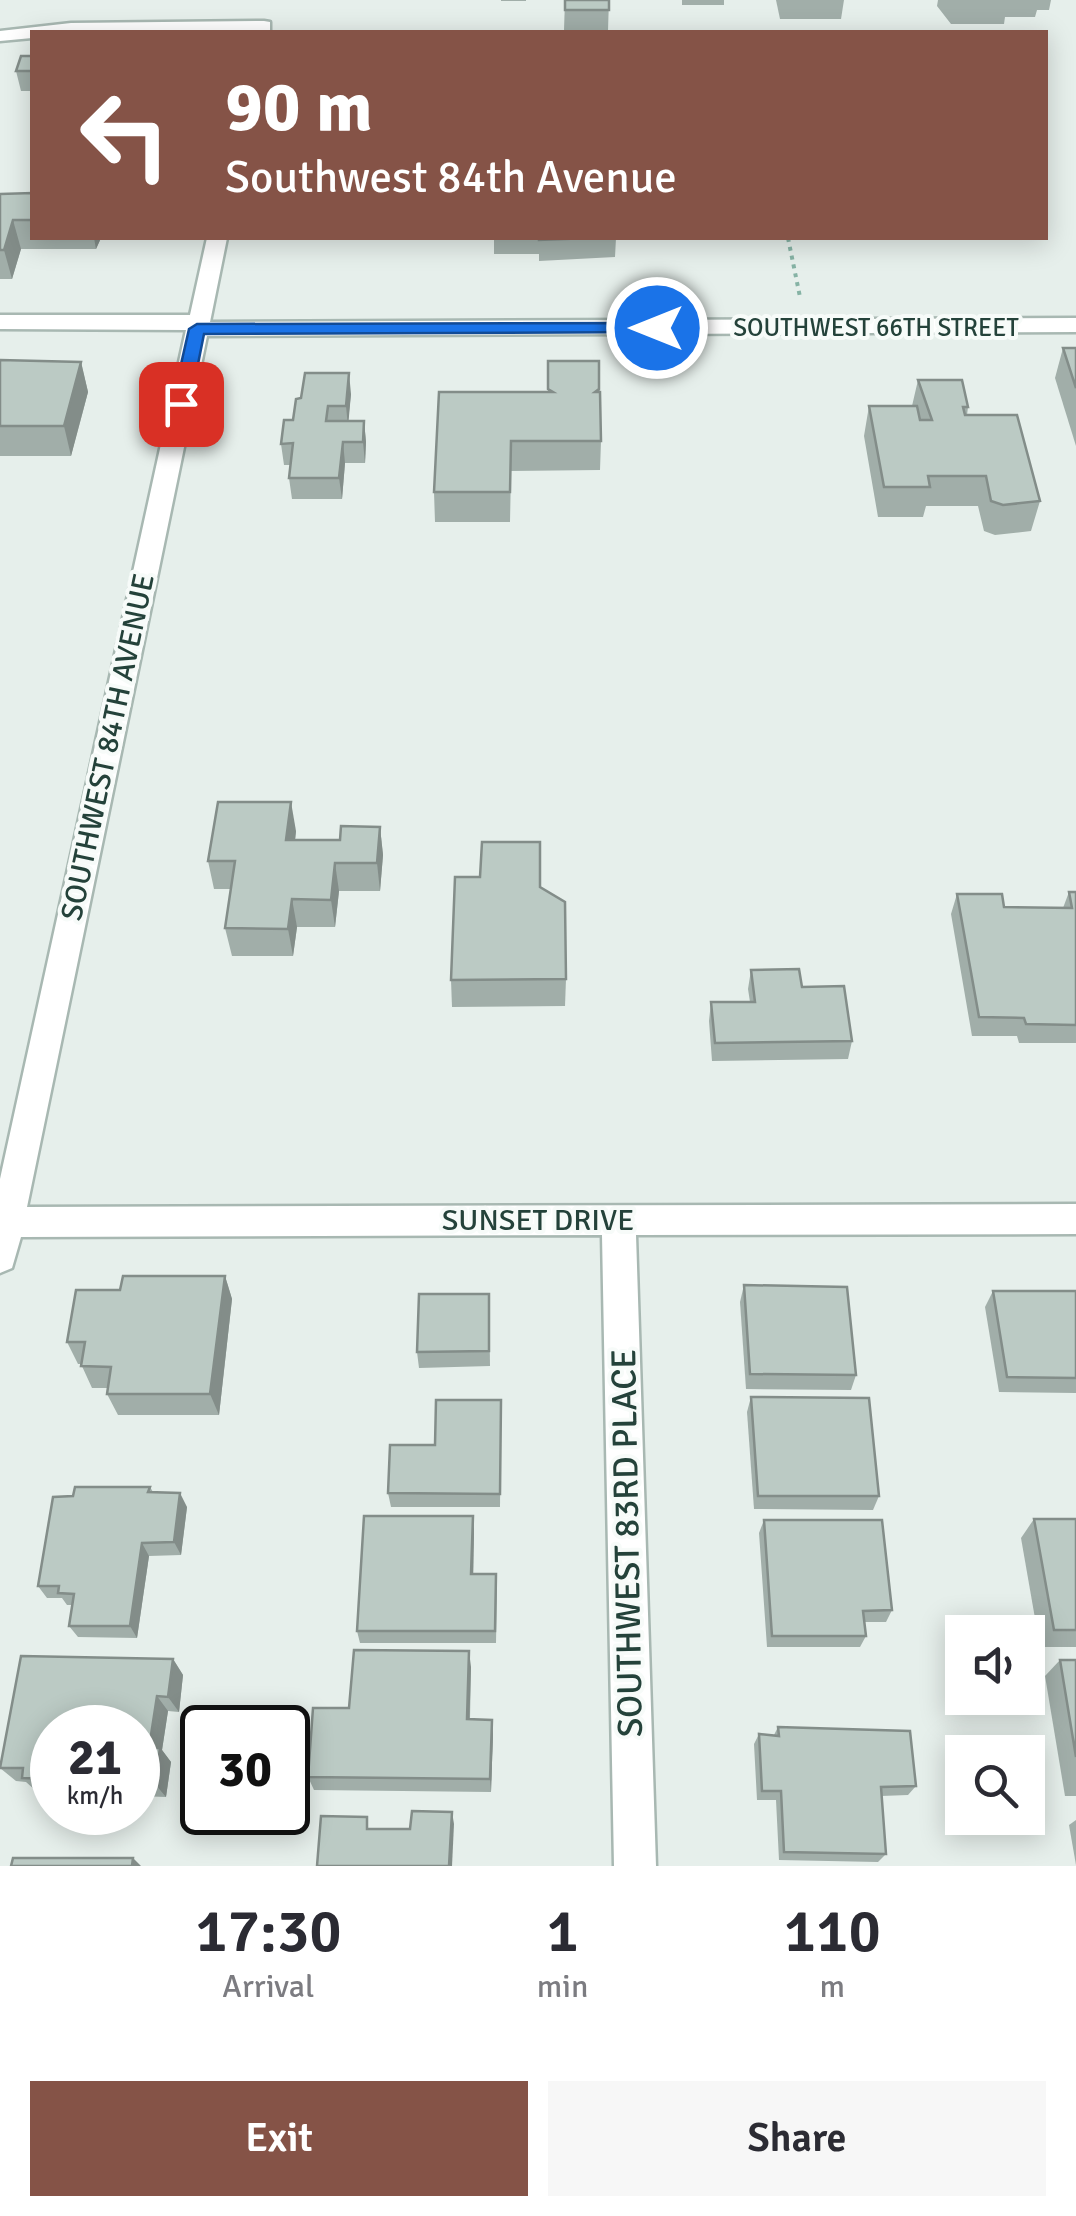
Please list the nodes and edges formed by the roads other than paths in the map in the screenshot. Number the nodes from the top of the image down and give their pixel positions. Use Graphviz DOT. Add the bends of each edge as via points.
graph roads {
  1 [pos="270,0"];
  2 [pos="264,29"];
  3 [pos="53,30"];
  4 [pos="30,33"];
  5 [pos="0,36"];
  6 [pos="217,240"];
  7 [pos="0,322"];
  8 [pos="198,325"];
  9 [pos="1076,325"];
  10 [pos="619,1219"];
  11 [pos="1076,1219"];
  12 [pos="4,1222"];
  13 [pos="0,1257"];
  14 [pos="635,1866"];
  1 -- 2 [label="street"];
  2 -- 3 [label="street"];
  4 -- 5 [label="street"];
  6 -- 8 [label="street, SOUTHWEST 84TH AVENUE"];
  7 -- 8 [label="street, SOUTHWEST 66TH STREET"];
  8 -- 9 [label="street, SOUTHWEST 66TH STREET"];
  8 -- 12 [label="street, SOUTHWEST 84TH AVENUE"];
  10 -- 11 [label="street, SUNSET DRIVE"];
  10 -- 12 [label="street, SUNSET DRIVE"];
  10 -- 14 [label="street, SOUTHWEST 83RD PLACE"];
  12 -- 13 [label="street, SOUTHWEST 84TH AVENUE"];
}
